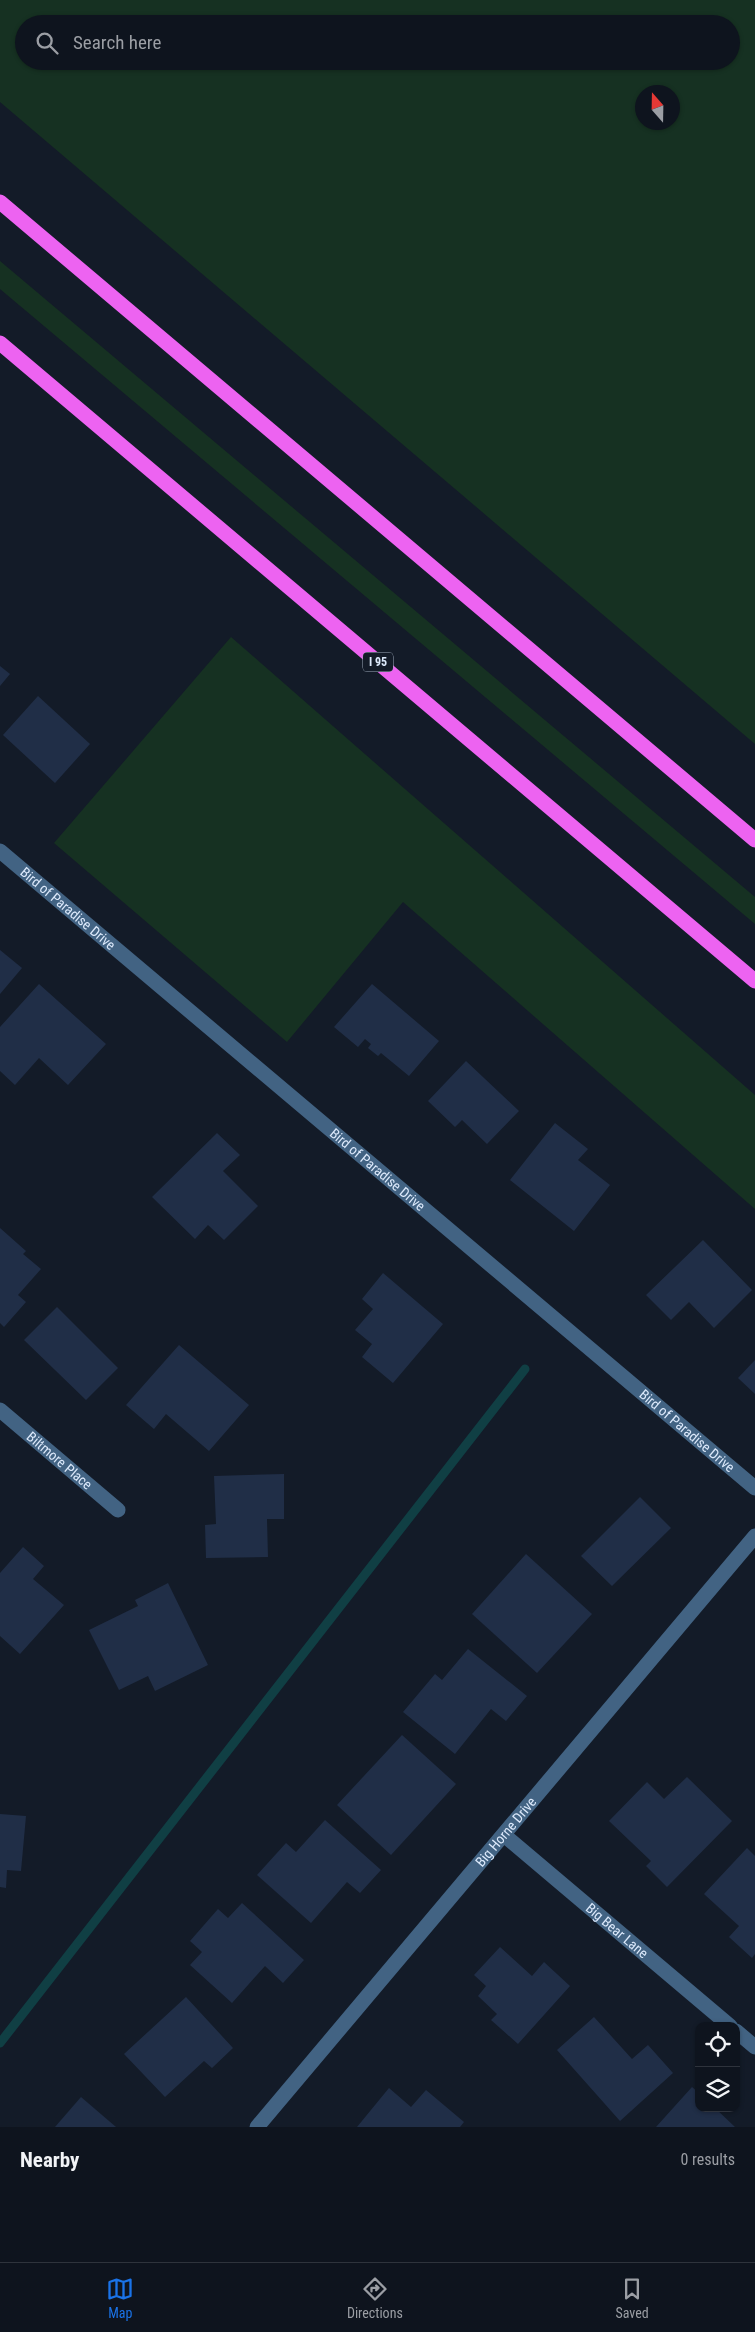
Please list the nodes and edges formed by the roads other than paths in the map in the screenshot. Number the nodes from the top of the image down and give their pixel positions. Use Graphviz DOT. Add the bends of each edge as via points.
graph roads {
  1 [pos="0,202"];
  2 [pos="0,343"];
  3 [pos="755,840"];
  4 [pos="0,851"];
  5 [pos="755,981"];
  6 [pos="0,1410"];
  7 [pos="755,1488"];
  8 [pos="118,1510"];
  9 [pos="755,1536"];
  10 [pos="504,1836"];
  11 [pos="725,2022"];
  12 [pos="740,2034"];
  13 [pos="755,2047"];
  14 [pos="257,2127"];
  1 -- 3 [label="highway"];
  2 -- 5 [label="highway, I 95"];
  4 -- 7 [label="street, Bird of Paradise Drive"];
  6 -- 8 [label="street, Biltmore Place"];
  9 -- 10 [label="street, Big Horne Drive"];
  10 -- 11 [label="street, Big Bear Lane"];
  10 -- 14 [label="street, Big Horne Drive"];
  12 -- 13 [label="street"];
}
